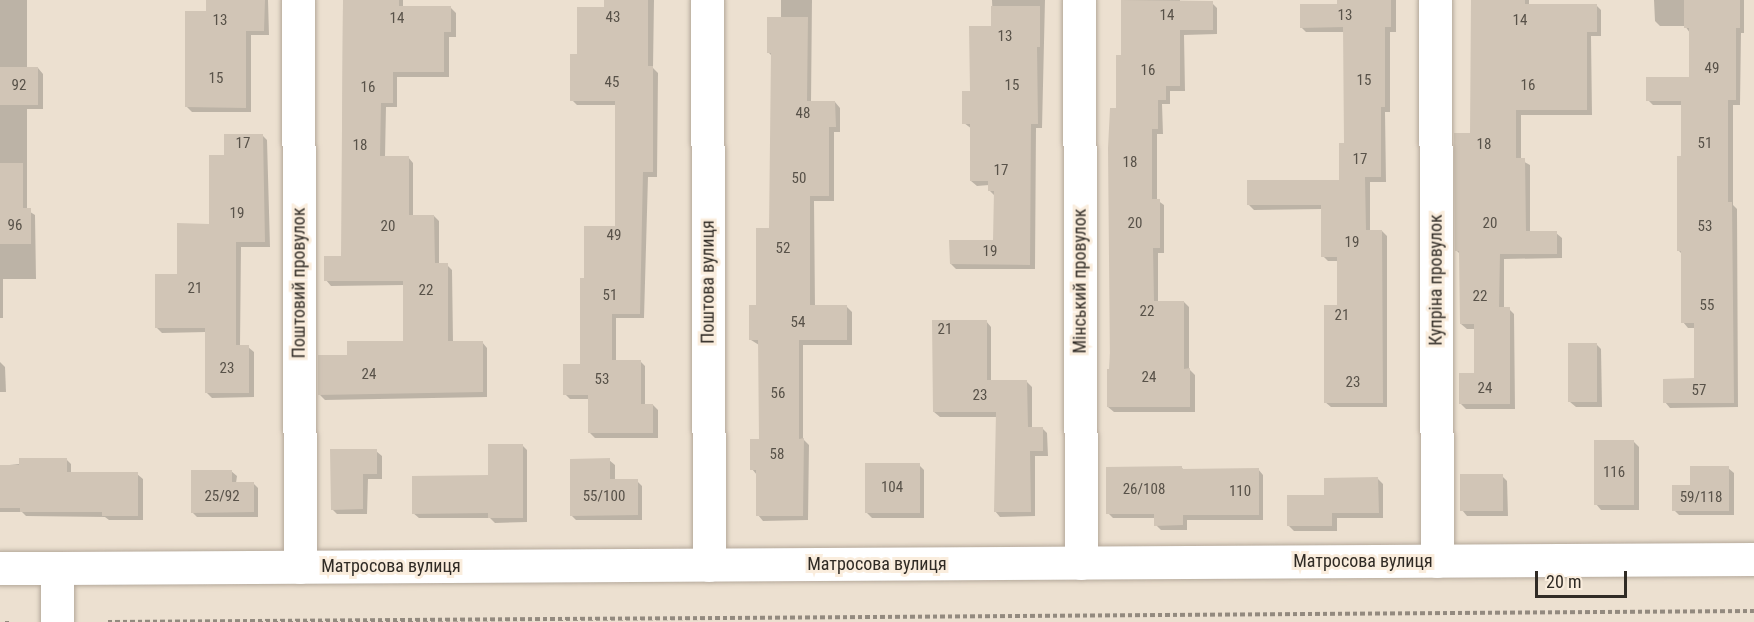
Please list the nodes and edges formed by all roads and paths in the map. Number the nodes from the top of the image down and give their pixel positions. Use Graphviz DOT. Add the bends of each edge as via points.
graph roads {
  1 [pos="298,0"];
  2 [pos="707,0"];
  3 [pos="1079,0"];
  4 [pos="1435,0"];
  5 [pos="1754,559"];
  6 [pos="1437,561"];
  7 [pos="1081,563"];
  8 [pos="708,565"];
  9 [pos="300,567"];
  10 [pos="0,568"];
  11 [pos="57,568"];
  12 [pos="1754,611"];
  13 [pos="1037,615"];
  14 [pos="818,616"];
  15 [pos="780,619"];
  16 [pos="57,622"];
  17 [pos="108,622"];
  18 [pos="818,622"];
  19 [pos="1037,622"];
  1 -- 9 [label="street, Поштовий провулок"];
  2 -- 8 [label="street, Поштова вулиця"];
  3 -- 7 [label="street, Мінський провулок"];
  4 -- 6 [label="street, Купріна провулок"];
  5 -- 6 [label="street, Матросова вулиця"];
  6 -- 7 [label="street, Матросова вулиця"];
  7 -- 8 [label="street, Матросова вулиця"];
  8 -- 9 [label="street, Матросова вулиця"];
  9 -- 11 [label="street, Матросова вулиця"];
  10 -- 11 [label="street, Матросова вулиця"];
  11 -- 16 [label="street"];
  12 -- 13 [label="path"];
  13 -- 14 [label="path"];
  13 -- 19 [label="path"];
  14 -- 15 [label="path"];
  14 -- 18 [label="path"];
  15 -- 17 [label="path"];
}
